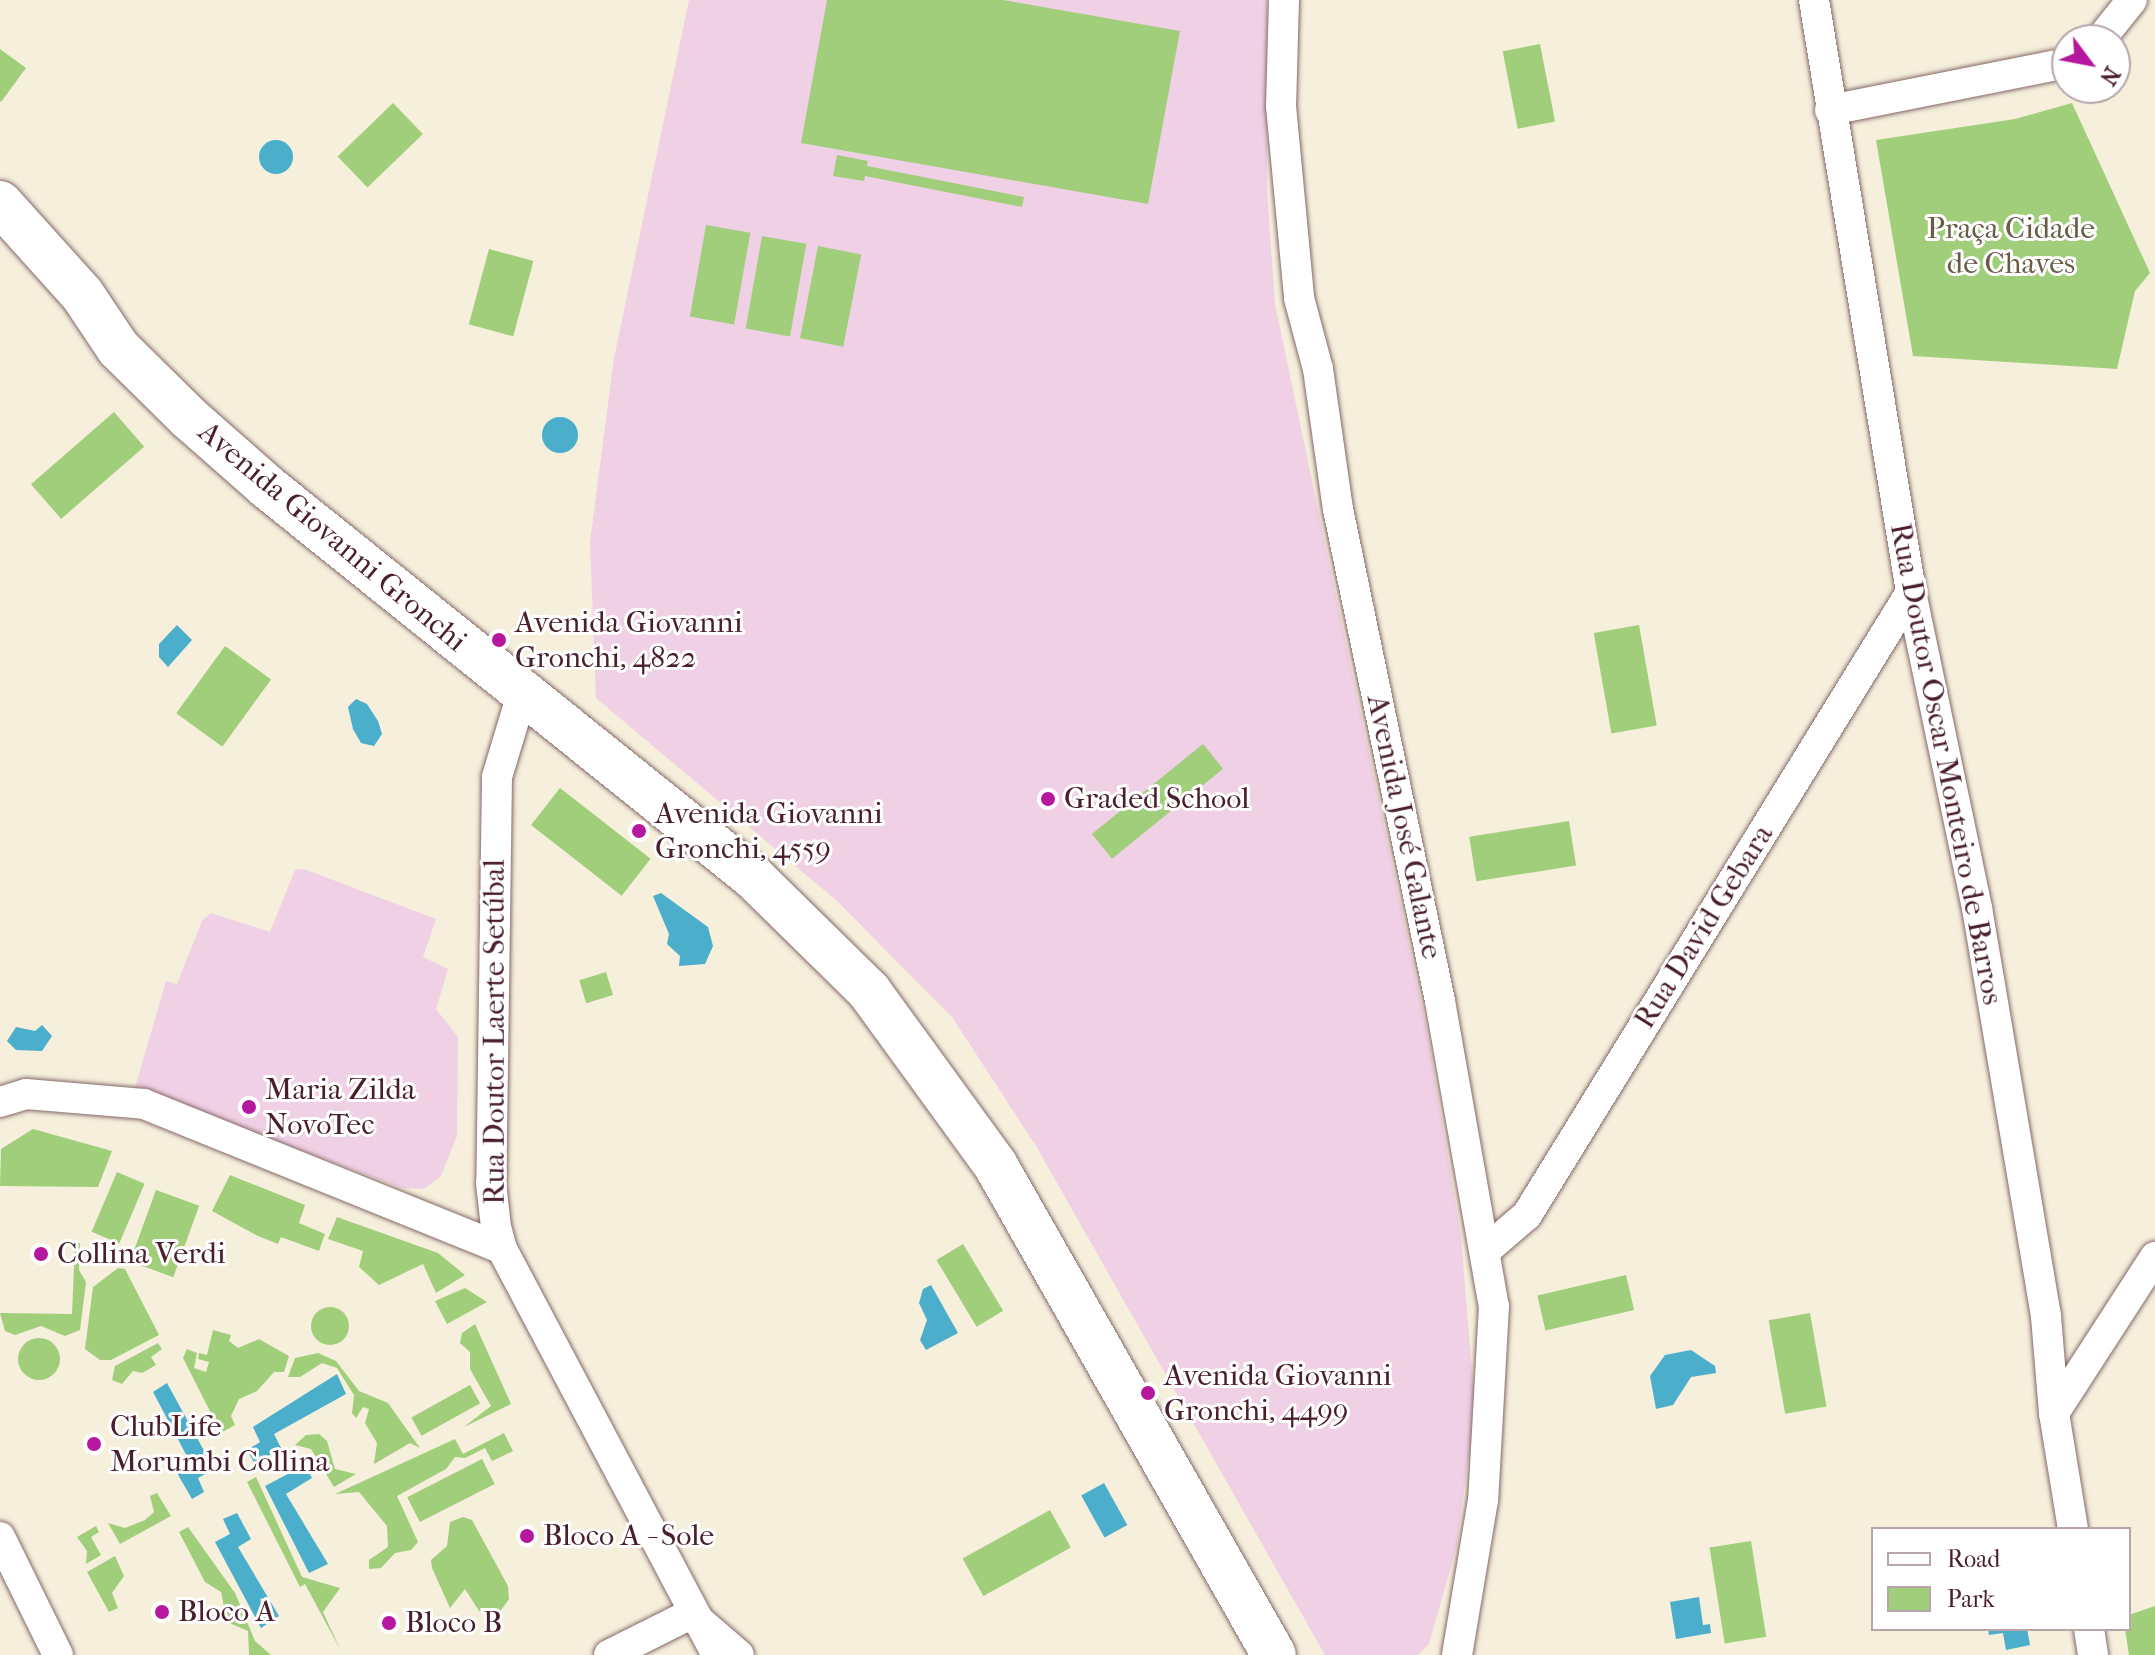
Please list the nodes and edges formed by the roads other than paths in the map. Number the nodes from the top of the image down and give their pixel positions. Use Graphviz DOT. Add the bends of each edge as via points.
graph roads {
  1 [pos="1284,0"];
  2 [pos="1814,0"];
  3 [pos="2132,0"];
  4 [pos="2113,24"];
  5 [pos="2051,66"];
  6 [pos="1830,110"];
  7 [pos="0,203"];
  8 [pos="1911,592"];
  9 [pos="522,694"];
  10 [pos="0,1102"];
  11 [pos="502,1249"];
  12 [pos="1485,1251"];
  13 [pos="2155,1257"];
  14 [pos="2054,1413"];
  15 [pos="2073,1527"];
  16 [pos="0,1537"];
  17 [pos="697,1619"];
  18 [pos="2089,1631"];
  19 [pos="58,1655"];
  20 [pos="609,1655"];
  21 [pos="717,1655"];
  22 [pos="739,1655"];
  23 [pos="1274,1655"];
  24 [pos="1457,1655"];
  25 [pos="2093,1655"];
  1 -- 12 [label="street, Avenida José Galante" via="1281,106 1299,298 1318,369 1338,509 1440,1001"];
  2 -- 6 [label="street, Rua Doutor Oscar Monteiro de Barros"];
  3 -- 4 [label="street"];
  5 -- 6 [label="street"];
  6 -- 8 [label="street, Rua Doutor Oscar Monteiro de Barros"];
  7 -- 9 [label="main road, Avenida Giovanni Gronchi" via="82,294 118,348 189,418"];
  8 -- 12 [label="street, Rua David Gebara" via="1527,1215"];
  8 -- 14 [label="street, Rua Doutor Oscar Monteiro de Barros" via="1977,908 2046,1316"];
  9 -- 11 [label="street, Rua Doutor Laerte Setúbal" via="497,777 491,1183"];
  9 -- 23 [label="main road, Avenida Giovanni Gronchi" via="753,877 869,991 996,1166"];
  10 -- 11 [label="street" via="26,1094 144,1104"];
  11 -- 17 [label="street, Rua Doutor Laerte Setúbal"];
  12 -- 24 [label="street, Avenida José Galante" via="1495,1340 1483,1500"];
  13 -- 14 [label="street"];
  14 -- 15 [label="street, Rua Doutor Oscar Monteiro de Barros"];
  16 -- 19 [label="street"];
  17 -- 20 [label="street" via="668,1622"];
  17 -- 21 [label="street, Rua Doutor Laerte Setúbal"];
  17 -- 22 [label="street"];
  18 -- 25 [label="street"];
}
